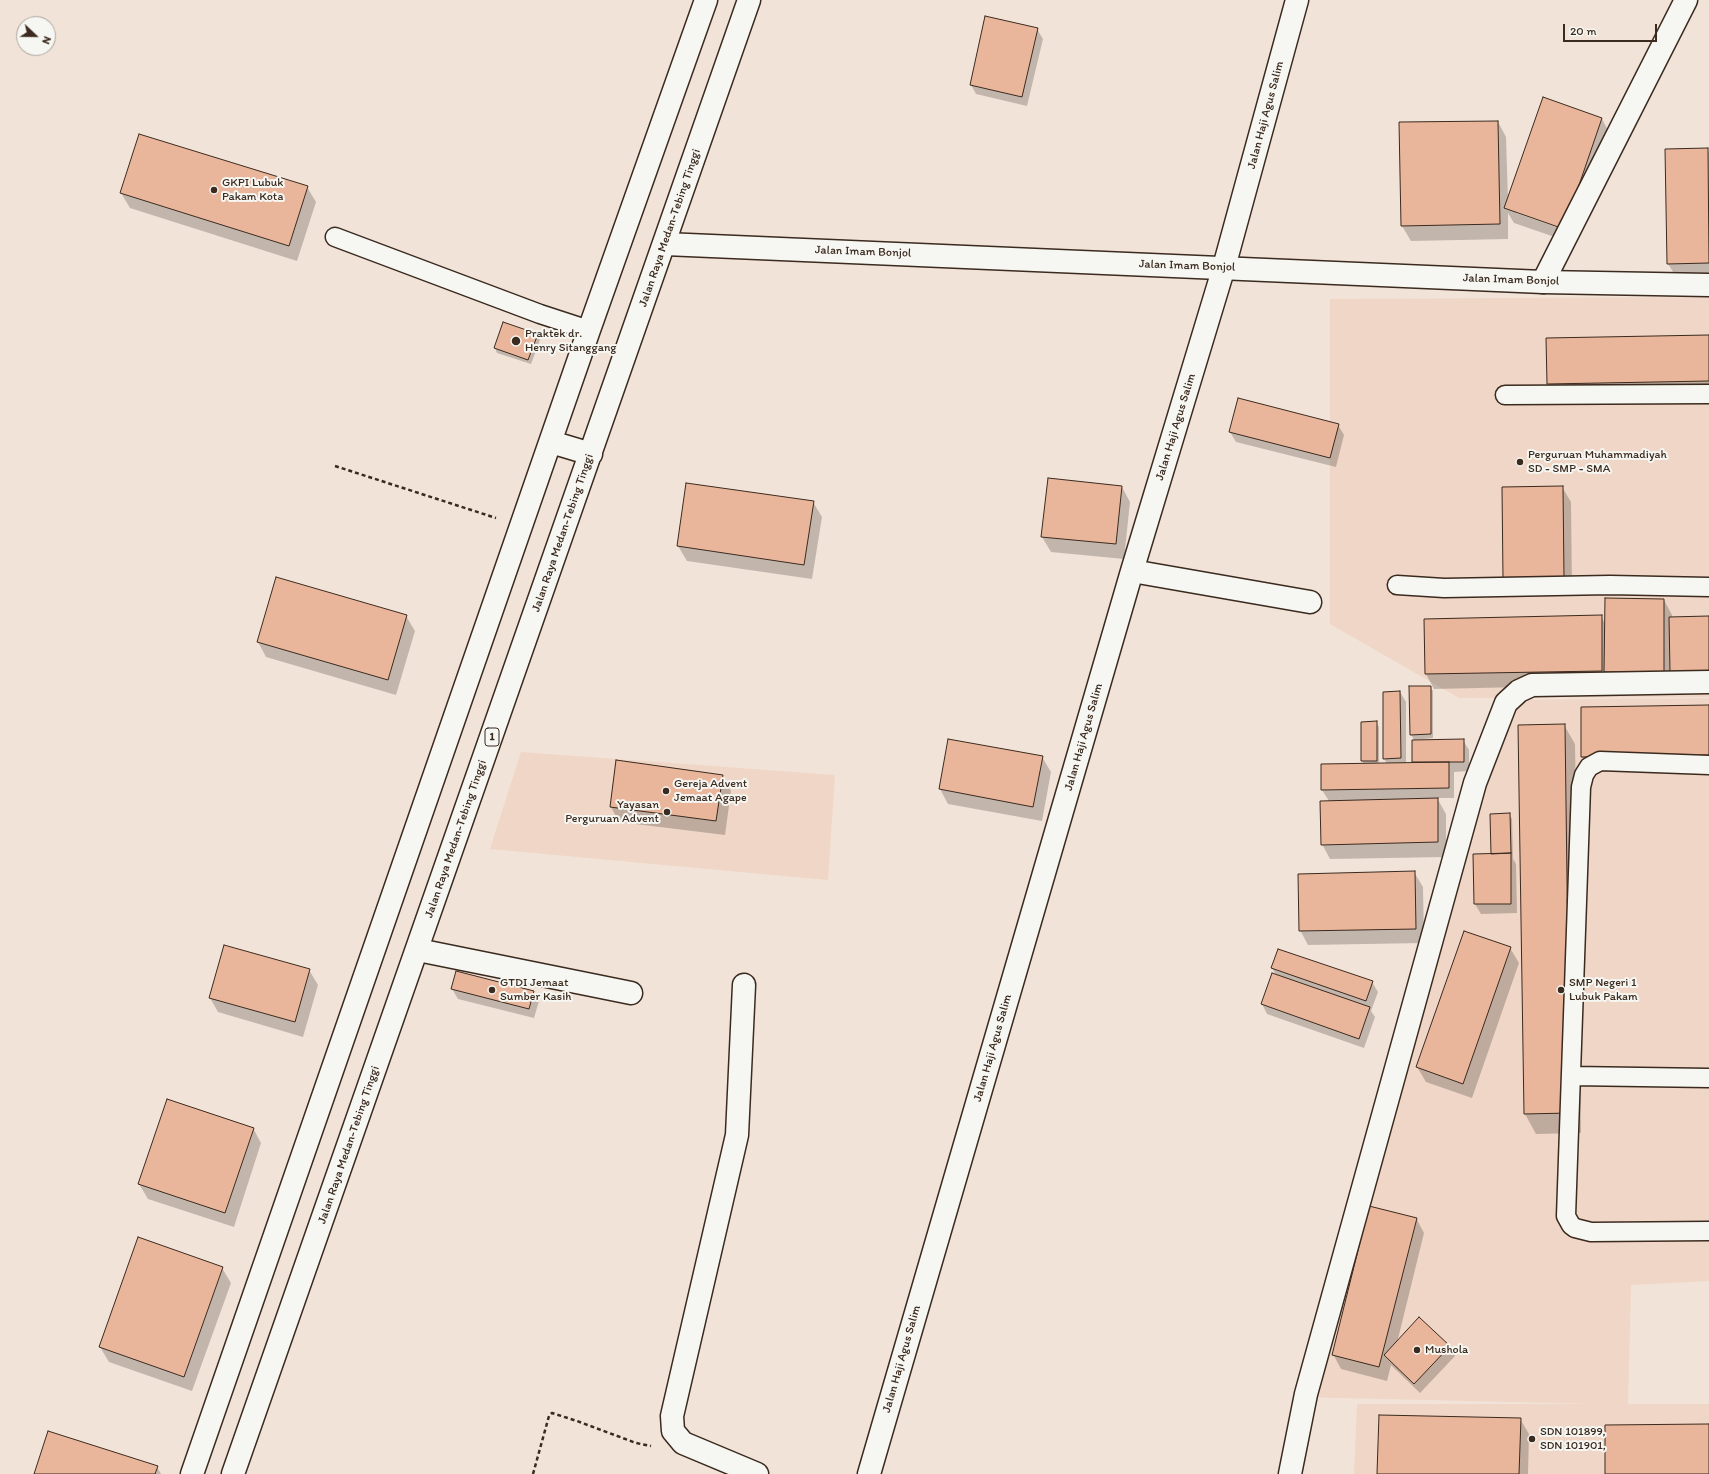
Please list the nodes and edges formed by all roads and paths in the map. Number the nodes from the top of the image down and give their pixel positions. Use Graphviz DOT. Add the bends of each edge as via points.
graph roads {
  1 [pos="706,0"];
  2 [pos="749,0"];
  3 [pos="1297,0"];
  4 [pos="1686,0"];
  5 [pos="335,237"];
  6 [pos="665,244"];
  7 [pos="1224,267"];
  8 [pos="1543,282"];
  9 [pos="1709,285"];
  10 [pos="589,330"];
  11 [pos="1709,394"];
  12 [pos="1505,395"];
  13 [pos="551,442"];
  14 [pos="591,454"];
  15 [pos="335,466"];
  16 [pos="521,526"];
  17 [pos="1132,571"];
  18 [pos="1398,585"];
  19 [pos="1709,587"];
  20 [pos="1310,602"];
  21 [pos="1709,682"];
  22 [pos="1709,764"];
  23 [pos="418,950"];
  24 [pos="744,985"];
  25 [pos="631,993"];
  26 [pos="1572,1076"];
  27 [pos="1709,1078"];
  28 [pos="1709,1231"];
  29 [pos="683,1443"];
  30 [pos="192,1474"];
  31 [pos="233,1474"];
  32 [pos="533,1474"];
  33 [pos="757,1474"];
  34 [pos="869,1474"];
  35 [pos="1290,1474"];
  1 -- 10 [label="main road"];
  2 -- 6 [label="main road, Jalan Raya Medan-Tebing Tinggi / 1"];
  3 -- 7 [label="main road, Jalan Haji Agus Salim"];
  4 -- 8 [label="main road"];
  5 -- 10 [label="lane"];
  6 -- 7 [label="main road, Jalan Imam Bonjol"];
  6 -- 14 [label="main road, Jalan Raya Medan-Tebing Tinggi / 1"];
  7 -- 8 [label="main road, Jalan Imam Bonjol"];
  7 -- 17 [label="main road, Jalan Haji Agus Salim"];
  8 -- 9 [label="main road, Jalan Imam Bonjol"];
  10 -- 13 [label="main road"];
  11 -- 12 [label="lane"];
  13 -- 14 [label="main road"];
  13 -- 16 [label="main road"];
  14 -- 23 [label="main road, Jalan Raya Medan-Tebing Tinggi / 1"];
  15 -- 16 [label="path"];
  16 -- 30 [label="main road"];
  17 -- 20 [label="main road"];
  17 -- 34 [label="main road, Jalan Haji Agus Salim"];
  18 -- 19 [label="lane" via="1444,588 1610,585"];
  21 -- 35 [label="main road" via="1532,685 1519,691 1506,703 1475,783 1306,1394"];
  22 -- 26 [label="lane" via="1600,761 1589,767 1584,775 1581,787"];
  23 -- 25 [label="main road"];
  23 -- 31 [label="main road, Jalan Raya Medan-Tebing Tinggi / 1"];
  24 -- 29 [label="main road" via="737,1135 672,1416 673,1431"];
  26 -- 27 [label="lane"];
  26 -- 28 [label="lane" via="1566,1216 1570,1225 1592,1232"];
  29 -- 32 [label="path" via="650,1446 636,1443 552,1413"];
  29 -- 33 [label="main road"];
}
